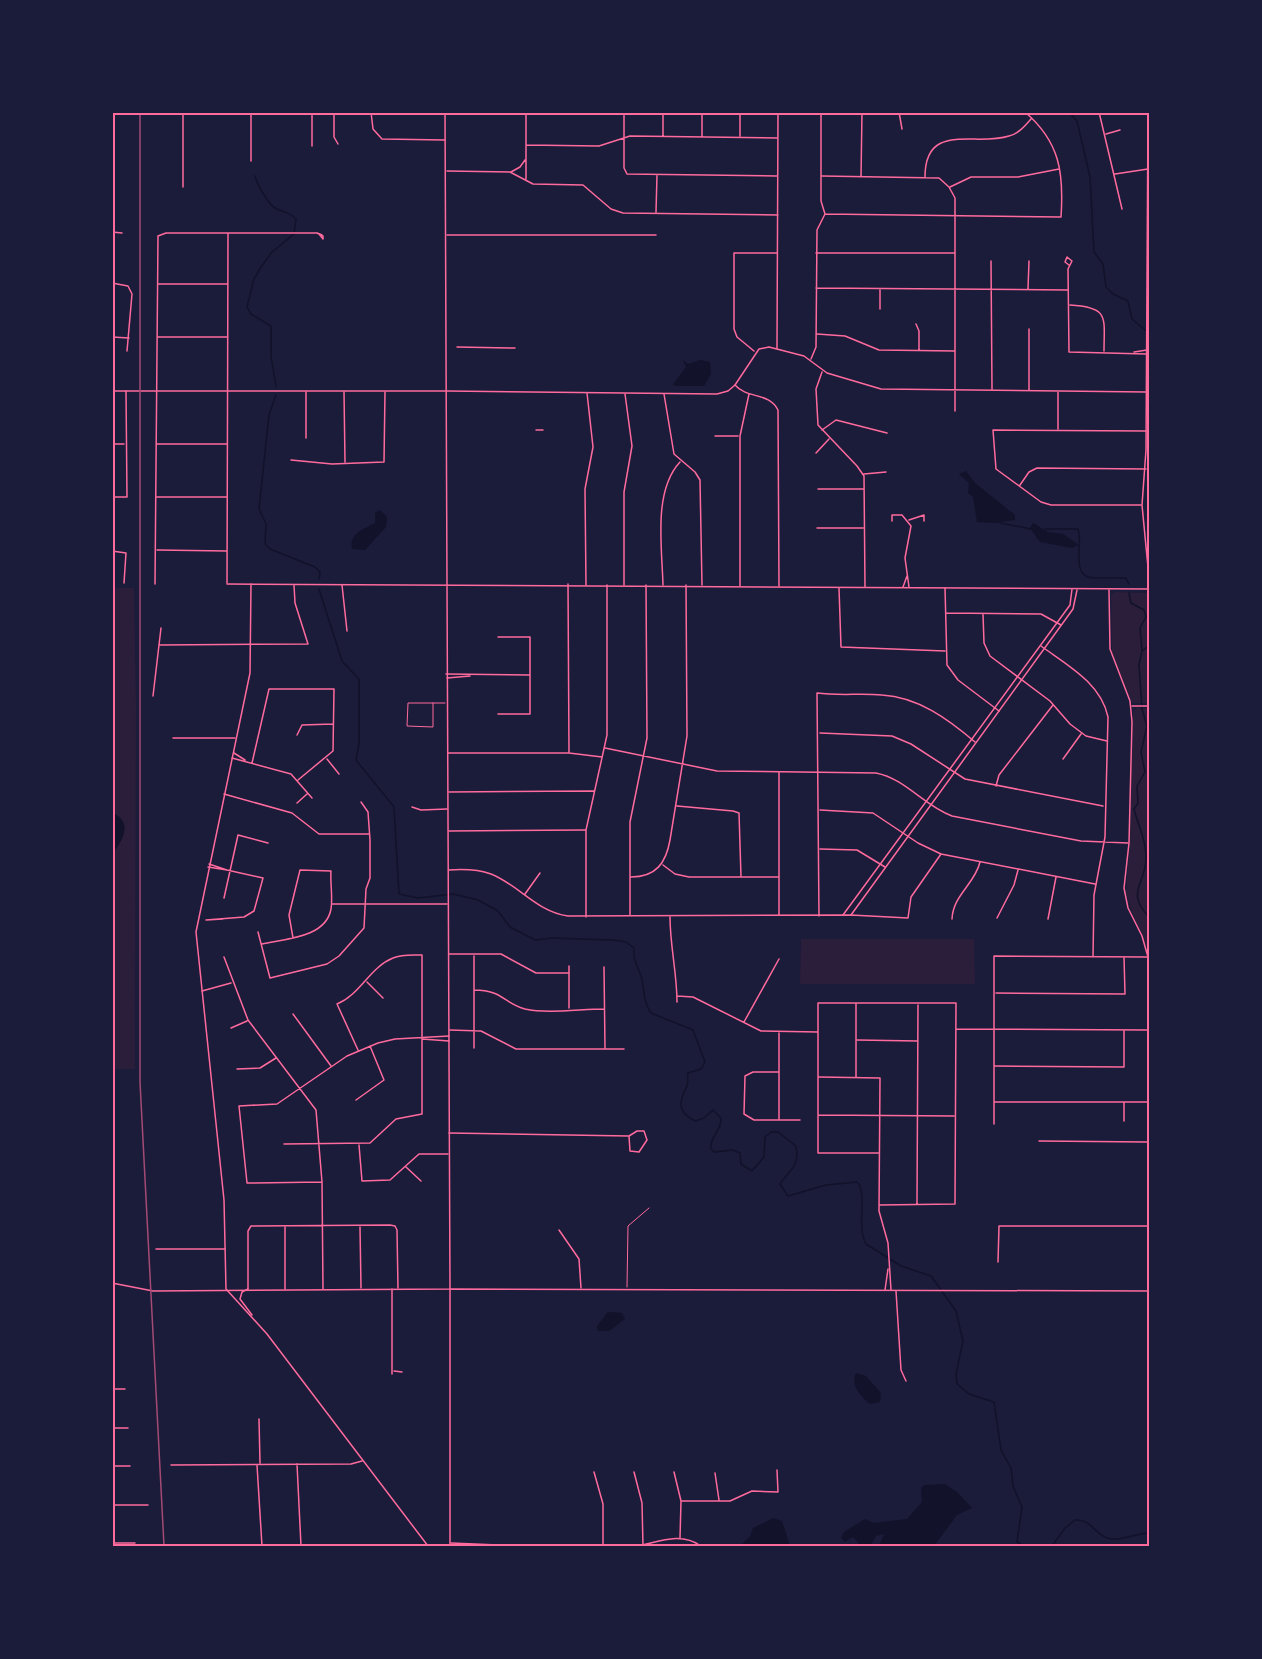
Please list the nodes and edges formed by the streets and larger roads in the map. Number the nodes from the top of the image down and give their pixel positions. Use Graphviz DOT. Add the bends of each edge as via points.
graph roads {
  1 [pos="183,112"];
  2 [pos="250,112"];
  3 [pos="312,112"];
  4 [pos="334,112"];
  5 [pos="371,112"];
  6 [pos="446,112"];
  7 [pos="526,112"];
  8 [pos="624,112"];
  9 [pos="663,112"];
  10 [pos="702,112"];
  11 [pos="740,112"];
  12 [pos="778,112"];
  13 [pos="821,112"];
  14 [pos="862,112"];
  15 [pos="899,112"];
  16 [pos="1025,112"];
  17 [pos="1100,112"];
  18 [pos="1148,112"];
  19 [pos="1031,118"];
  20 [pos="902,129"];
  21 [pos="1120,130"];
  22 [pos="1105,134"];
  23 [pos="624,137"];
  24 [pos="663,137"];
  25 [pos="702,137"];
  26 [pos="740,137"];
  27 [pos="778,138"];
  28 [pos="446,140"];
  29 [pos="338,144"];
  30 [pos="526,145"];
  31 [pos="312,146"];
  32 [pos="525,159"];
  33 [pos="251,161"];
  34 [pos="1059,169"];
  35 [pos="1148,169"];
  36 [pos="446,171"];
  37 [pos="510,172"];
  38 [pos="1114,174"];
  39 [pos="657,175"];
  40 [pos="778,176"];
  41 [pos="822,176"];
  42 [pos="861,177"];
  43 [pos="925,177"];
  44 [pos="526,180"];
  45 [pos="183,187"];
  46 [pos="950,187"];
  47 [pos="1122,209"];
  48 [pos="656,213"];
  49 [pos="825,214"];
  50 [pos="778,215"];
  51 [pos="954,216"];
  52 [pos="1149,218"];
  53 [pos="112,232"];
  54 [pos="122,232"];
  55 [pos="228,233"];
  56 [pos="319,234"];
  57 [pos="446,235"];
  58 [pos="656,235"];
  59 [pos="778,253"];
  60 [pos="815,253"];
  61 [pos="954,253"];
  62 [pos="991,261"];
  63 [pos="1029,261"];
  64 [pos="1069,265"];
  65 [pos="112,283"];
  66 [pos="157,284"];
  67 [pos="228,284"];
  68 [pos="816,288"];
  69 [pos="880,289"];
  70 [pos="954,289"];
  71 [pos="991,290"];
  72 [pos="1028,290"];
  73 [pos="1068,290"];
  74 [pos="1069,305"];
  75 [pos="880,309"];
  76 [pos="916,324"];
  77 [pos="1029,329"];
  78 [pos="816,334"];
  79 [pos="112,337"];
  80 [pos="157,337"];
  81 [pos="228,337"];
  82 [pos="129,338"];
  83 [pos="457,347"];
  84 [pos="515,348"];
  85 [pos="777,349"];
  86 [pos="128,351"];
  87 [pos="920,351"];
  88 [pos="955,351"];
  89 [pos="755,352"];
  90 [pos="1104,352"];
  91 [pos="1147,352"];
  92 [pos="811,360"];
  93 [pos="823,371"];
  94 [pos="735,385"];
  95 [pos="955,390"];
  96 [pos="992,390"];
  97 [pos="112,391"];
  98 [pos="126,391"];
  99 [pos="157,391"];
  100 [pos="228,391"];
  101 [pos="306,391"];
  102 [pos="344,391"];
  103 [pos="385,391"];
  104 [pos="446,391"];
  105 [pos="1029,391"];
  106 [pos="1058,391"];
  107 [pos="587,392"];
  108 [pos="1146,392"];
  109 [pos="625,393"];
  110 [pos="664,393"];
  111 [pos="749,393"];
  112 [pos="955,411"];
  113 [pos="536,430"];
  114 [pos="543,430"];
  115 [pos="821,430"];
  116 [pos="1058,430"];
  117 [pos="1146,431"];
  118 [pos="887,433"];
  119 [pos="740,435"];
  120 [pos="715,436"];
  121 [pos="306,438"];
  122 [pos="830,439"];
  123 [pos="112,444"];
  124 [pos="125,444"];
  125 [pos="156,444"];
  126 [pos="227,444"];
  127 [pos="816,453"];
  128 [pos="291,460"];
  129 [pos="680,461"];
  130 [pos="345,464"];
  131 [pos="1146,469"];
  132 [pos="886,472"];
  133 [pos="863,474"];
  134 [pos="1019,487"];
  135 [pos="818,489"];
  136 [pos="864,489"];
  137 [pos="112,497"];
  138 [pos="156,497"];
  139 [pos="227,497"];
  140 [pos="1142,506"];
  141 [pos="909,520"];
  142 [pos="892,521"];
  143 [pos="924,521"];
  144 [pos="817,528"];
  145 [pos="864,528"];
  146 [pos="156,550"];
  147 [pos="112,551"];
  148 [pos="227,551"];
  149 [pos="907,575"];
  150 [pos="124,583"];
  151 [pos="156,584"];
  152 [pos="251,584"];
  153 [pos="294,584"];
  154 [pos="342,584"];
  155 [pos="446,584"];
  156 [pos="568,584"];
  157 [pos="585,585"];
  158 [pos="607,585"];
  159 [pos="624,585"];
  160 [pos="646,585"];
  161 [pos="663,585"];
  162 [pos="686,585"];
  163 [pos="702,585"];
  164 [pos="740,586"];
  165 [pos="779,586"];
  166 [pos="839,587"];
  167 [pos="865,587"];
  168 [pos="903,587"];
  169 [pos="909,587"];
  170 [pos="945,587"];
  171 [pos="1072,588"];
  172 [pos="1077,589"];
  173 [pos="1109,589"];
  174 [pos="1149,589"];
  175 [pos="945,614"];
  176 [pos="983,614"];
  177 [pos="1057,622"];
  178 [pos="1062,626"];
  179 [pos="161,628"];
  180 [pos="346,631"];
  181 [pos="498,637"];
  182 [pos="250,644"];
  183 [pos="159,645"];
  184 [pos="1040,645"];
  185 [pos="1045,649"];
  186 [pos="945,651"];
  187 [pos="530,675"];
  188 [pos="446,676"];
  189 [pos="1017,676"];
  190 [pos="1022,680"];
  191 [pos="153,696"];
  192 [pos="1054,704"];
  193 [pos="1131,706"];
  194 [pos="1148,706"];
  195 [pos="994,707"];
  196 [pos="999,711"];
  197 [pos="498,714"];
  198 [pos="334,724"];
  199 [pos="819,733"];
  200 [pos="1082,733"];
  201 [pos="297,735"];
  202 [pos="173,738"];
  203 [pos="236,738"];
  204 [pos="971,739"];
  205 [pos="1107,741"];
  206 [pos="976,742"];
  207 [pos="605,748"];
  208 [pos="233,753"];
  209 [pos="447,753"];
  210 [pos="569,753"];
  211 [pos="645,756"];
  212 [pos="602,757"];
  213 [pos="232,758"];
  214 [pos="327,758"];
  215 [pos="1063,759"];
  216 [pos="246,760"];
  217 [pos="252,763"];
  218 [pos="683,765"];
  219 [pos="948,770"];
  220 [pos="779,771"];
  221 [pos="819,771"];
  222 [pos="953,773"];
  223 [pos="339,774"];
  224 [pos="298,780"];
  225 [pos="996,786"];
  226 [pos="595,791"];
  227 [pos="447,792"];
  228 [pos="224,794"];
  229 [pos="308,794"];
  230 [pos="312,798"];
  231 [pos="926,801"];
  232 [pos="297,802"];
  233 [pos="360,802"];
  234 [pos="930,805"];
  235 [pos="676,806"];
  236 [pos="1104,806"];
  237 [pos="412,807"];
  238 [pos="448,809"];
  239 [pos="819,810"];
  240 [pos="586,830"];
  241 [pos="448,831"];
  242 [pos="903,832"];
  243 [pos="370,834"];
  244 [pos="908,836"];
  245 [pos="1104,842"];
  246 [pos="268,843"];
  247 [pos="1129,843"];
  248 [pos="819,849"];
  249 [pos="941,854"];
  250 [pos="980,862"];
  251 [pos="662,864"];
  252 [pos="880,864"];
  253 [pos="209,866"];
  254 [pos="885,867"];
  255 [pos="1018,869"];
  256 [pos="230,870"];
  257 [pos="448,870"];
  258 [pos="540,873"];
  259 [pos="1056,876"];
  260 [pos="630,877"];
  261 [pos="741,877"];
  262 [pos="779,877"];
  263 [pos="1095,884"];
  264 [pos="524,895"];
  265 [pos="224,898"];
  266 [pos="331,903"];
  267 [pos="366,904"];
  268 [pos="448,904"];
  269 [pos="843,915"];
  270 [pos="851,915"];
  271 [pos="630,916"];
  272 [pos="670,916"];
  273 [pos="779,916"];
  274 [pos="819,916"];
  275 [pos="586,917"];
  276 [pos="997,918"];
  277 [pos="223,919"];
  278 [pos="952,919"];
  279 [pos="1048,919"];
  280 [pos="258,932"];
  281 [pos="293,938"];
  282 [pos="261,945"];
  283 [pos="448,954"];
  284 [pos="474,954"];
  285 [pos="224,957"];
  286 [pos="1093,957"];
  287 [pos="1124,957"];
  288 [pos="1148,957"];
  289 [pos="778,959"];
  290 [pos="569,966"];
  291 [pos="604,967"];
  292 [pos="568,973"];
  293 [pos="366,981"];
  294 [pos="232,983"];
  295 [pos="474,990"];
  296 [pos="202,991"];
  297 [pos="995,993"];
  298 [pos="677,996"];
  299 [pos="383,998"];
  300 [pos="677,1002"];
  301 [pos="856,1004"];
  302 [pos="918,1004"];
  303 [pos="569,1009"];
  304 [pos="604,1009"];
  305 [pos="293,1014"];
  306 [pos="248,1020"];
  307 [pos="743,1023"];
  308 [pos="231,1028"];
  309 [pos="955,1029"];
  310 [pos="994,1029"];
  311 [pos="449,1030"];
  312 [pos="474,1030"];
  313 [pos="1124,1030"];
  314 [pos="1148,1030"];
  315 [pos="779,1032"];
  316 [pos="819,1032"];
  317 [pos="449,1036"];
  318 [pos="421,1038"];
  319 [pos="856,1040"];
  320 [pos="449,1041"];
  321 [pos="918,1041"];
  322 [pos="370,1046"];
  323 [pos="474,1048"];
  324 [pos="605,1049"];
  325 [pos="624,1049"];
  326 [pos="358,1050"];
  327 [pos="276,1057"];
  328 [pos="332,1066"];
  329 [pos="994,1066"];
  330 [pos="237,1070"];
  331 [pos="779,1072"];
  332 [pos="818,1077"];
  333 [pos="856,1078"];
  334 [pos="301,1088"];
  335 [pos="356,1100"];
  336 [pos="994,1102"];
  337 [pos="1124,1102"];
  338 [pos="1147,1102"];
  339 [pos="818,1115"];
  340 [pos="879,1115"];
  341 [pos="917,1115"];
  342 [pos="954,1116"];
  343 [pos="779,1120"];
  344 [pos="800,1120"];
  345 [pos="1124,1121"];
  346 [pos="994,1124"];
  347 [pos="449,1133"];
  348 [pos="629,1136"];
  349 [pos="1039,1141"];
  350 [pos="1147,1142"];
  351 [pos="284,1144"];
  352 [pos="320,1144"];
  353 [pos="359,1144"];
  354 [pos="879,1153"];
  355 [pos="449,1154"];
  356 [pos="405,1167"];
  357 [pos="421,1181"];
  358 [pos="322,1182"];
  359 [pos="879,1205"];
  360 [pos="917,1205"];
  361 [pos="322,1225"];
  362 [pos="360,1225"];
  363 [pos="285,1226"];
  364 [pos="1149,1226"];
  365 [pos="560,1230"];
  366 [pos="156,1249"];
  367 [pos="225,1249"];
  368 [pos="998,1262"];
  369 [pos="888,1268"];
  370 [pos="112,1283"];
  371 [pos="392,1288"];
  372 [pos="398,1288"];
  373 [pos="226,1289"];
  374 [pos="248,1289"];
  375 [pos="285,1289"];
  376 [pos="323,1289"];
  377 [pos="361,1289"];
  378 [pos="450,1289"];
  379 [pos="581,1289"];
  380 [pos="885,1290"];
  381 [pos="891,1290"];
  382 [pos="896,1290"];
  383 [pos="1149,1292"];
  384 [pos="256,1321"];
  385 [pos="402,1372"];
  386 [pos="906,1381"];
  387 [pos="112,1389"];
  388 [pos="125,1389"];
  389 [pos="259,1419"];
  390 [pos="112,1428"];
  391 [pos="128,1428"];
  392 [pos="363,1461"];
  393 [pos="258,1464"];
  394 [pos="297,1464"];
  395 [pos="171,1465"];
  396 [pos="112,1466"];
  397 [pos="130,1466"];
  398 [pos="777,1470"];
  399 [pos="594,1472"];
  400 [pos="634,1472"];
  401 [pos="675,1472"];
  402 [pos="715,1473"];
  403 [pos="681,1501"];
  404 [pos="720,1501"];
  405 [pos="112,1505"];
  406 [pos="148,1505"];
  407 [pos="1149,1530"];
  408 [pos="1149,1536"];
  409 [pos="680,1538"];
  410 [pos="112,1543"];
  411 [pos="135,1543"];
  412 [pos="450,1545"];
  413 [pos="262,1546"];
  414 [pos="301,1546"];
  415 [pos="428,1546"];
  416 [pos="519,1546"];
  417 [pos="603,1546"];
  418 [pos="642,1546"];
  419 [pos="701,1546"];
  420 [pos="1149,1546"];
  1 -- 45 [label="street"];
  2 -- 33 [label="street"];
  3 -- 31 [label="street"];
  4 -- 29 [label="street" via="334,137"];
  5 -- 28 [label="street" via="373,129 382,139"];
  6 -- 28 [label="street"];
  7 -- 30 [label="street"];
  8 -- 23 [label="street"];
  9 -- 24 [label="street"];
  10 -- 25 [label="street"];
  11 -- 26 [label="street"];
  12 -- 27 [label="street"];
  13 -- 41 [label="street"];
  14 -- 42 [label="street"];
  15 -- 20 [label="street"];
  16 -- 19 [label="street"];
  17 -- 22 [label="street"];
  18 -- 35 [label="street"];
  19 -- 34 [label="street" via="1048,136"];
  19 -- 43 [label="street" via="1009,136 940,142 925,161"];
  21 -- 22 [label="street"];
  22 -- 38 [label="street"];
  23 -- 24 [label="street"];
  23 -- 30 [label="street" via="599,146"];
  23 -- 39 [label="street" via="626,172"];
  24 -- 25 [label="street"];
  25 -- 26 [label="street"];
  26 -- 27 [label="street"];
  27 -- 40 [label="street"];
  28 -- 36 [label="street"];
  30 -- 32 [label="street"];
  32 -- 37 [label="street"];
  32 -- 44 [label="street"];
  34 -- 46 [label="street" via="1018,177 970,177"];
  34 -- 51 [label="street" via="1063,189 1061,217"];
  35 -- 38 [label="street"];
  35 -- 52 [label="street"];
  36 -- 37 [label="street"];
  36 -- 57 [label="street"];
  37 -- 44 [label="street"];
  38 -- 47 [label="street"];
  39 -- 40 [label="street"];
  39 -- 48 [label="street"];
  40 -- 50 [label="street"];
  41 -- 42 [label="street"];
  41 -- 49 [label="street"];
  42 -- 43 [label="street"];
  43 -- 46 [label="street" via="939,178"];
  44 -- 48 [label="street" via="533,184 583,185 613,211"];
  46 -- 51 [label="street" via="955,198"];
  48 -- 50 [label="street"];
  49 -- 51 [label="street"];
  49 -- 60 [label="street" via="817,230"];
  50 -- 59 [label="street"];
  51 -- 61 [label="street"];
  52 -- 91 [label="street"];
  53 -- 54 [label="street"];
  55 -- 56 [label="street"];
  55 -- 66 [label="street" via="159,234"];
  55 -- 67 [label="street"];
  57 -- 58 [label="street"];
  57 -- 104 [label="street"];
  59 -- 85 [label="street"];
  59 -- 89 [label="street" via="734,253 734,329 737,337"];
  60 -- 61 [label="street"];
  60 -- 68 [label="street"];
  61 -- 70 [label="street"];
  62 -- 71 [label="street"];
  63 -- 72 [label="street"];
  64 -- 73 [label="street"];
  65 -- 82 [label="street" via="128,286 132,294"];
  66 -- 67 [label="street"];
  66 -- 80 [label="street"];
  67 -- 81 [label="street"];
  68 -- 69 [label="street"];
  68 -- 78 [label="street"];
  69 -- 70 [label="street"];
  69 -- 75 [label="street"];
  70 -- 71 [label="street"];
  70 -- 88 [label="street"];
  71 -- 72 [label="street"];
  71 -- 96 [label="street"];
  72 -- 73 [label="street"];
  73 -- 74 [label="street"];
  74 -- 90 [label="street" via="1090,306 1103,316"];
  74 -- 90 [label="street" via="1069,352"];
  76 -- 87 [label="street"];
  77 -- 105 [label="street"];
  78 -- 87 [label="street" via="846,336 879,350"];
  78 -- 92 [label="street" via="816,350"];
  79 -- 82 [label="street"];
  80 -- 81 [label="street"];
  80 -- 99 [label="street"];
  81 -- 100 [label="street"];
  82 -- 86 [label="street"];
  83 -- 84 [label="street"];
  85 -- 89 [label="street" via="764,347"];
  85 -- 92 [label="street"];
  87 -- 88 [label="street"];
  88 -- 95 [label="street"];
  89 -- 94 [label="street"];
  90 -- 91 [label="street"];
  91 -- 108 [label="street"];
  92 -- 93 [label="street"];
  93 -- 95 [label="street" via="881,389"];
  93 -- 115 [label="street" via="816,393"];
  94 -- 110 [label="street" via="717,394"];
  94 -- 111 [label="street"];
  95 -- 96 [label="street"];
  95 -- 112 [label="street"];
  96 -- 105 [label="street"];
  97 -- 98 [label="street"];
  98 -- 99 [label="street"];
  98 -- 124 [label="street"];
  99 -- 100 [label="street"];
  99 -- 125 [label="street"];
  100 -- 101 [label="street"];
  100 -- 126 [label="street"];
  101 -- 102 [label="street"];
  101 -- 121 [label="street"];
  102 -- 103 [label="street"];
  102 -- 130 [label="street"];
  103 -- 104 [label="street"];
  103 -- 130 [label="street" via="384,462"];
  104 -- 107 [label="street"];
  104 -- 155 [label="street"];
  105 -- 106 [label="street"];
  106 -- 108 [label="street"];
  106 -- 116 [label="street"];
  107 -- 109 [label="street"];
  107 -- 157 [label="street" via="593,447 585,489"];
  108 -- 117 [label="street"];
  109 -- 110 [label="street"];
  109 -- 159 [label="street" via="632,446 624,492"];
  110 -- 129 [label="street" via="672,445"];
  111 -- 119 [label="street"];
  111 -- 165 [label="street" via="770,400 778,410"];
  113 -- 114 [label="street"];
  115 -- 118 [label="street" via="836,420"];
  115 -- 122 [label="street"];
  116 -- 117 [label="street"];
  116 -- 134 [label="street" via="993,430 994,466"];
  117 -- 131 [label="street"];
  119 -- 120 [label="street"];
  119 -- 164 [label="street"];
  122 -- 127 [label="street"];
  122 -- 133 [label="street"];
  123 -- 124 [label="street"];
  124 -- 137 [label="street" via="127,497"];
  125 -- 126 [label="street"];
  125 -- 138 [label="street"];
  126 -- 139 [label="street"];
  128 -- 130 [label="street"];
  129 -- 161 [label="street" via="668,477 663,494"];
  129 -- 163 [label="street" via="700,480"];
  131 -- 134 [label="street" via="1037,468 1029,472"];
  131 -- 140 [label="street"];
  132 -- 133 [label="street"];
  133 -- 136 [label="street"];
  134 -- 140 [label="street" via="1047,505"];
  135 -- 136 [label="street"];
  136 -- 145 [label="street"];
  138 -- 139 [label="street"];
  138 -- 146 [label="street"];
  139 -- 148 [label="street"];
  140 -- 174 [label="street"];
  141 -- 142 [label="street" via="892,515"];
  141 -- 143 [label="street" via="924,515"];
  141 -- 149 [label="street" via="912,529 906,554"];
  144 -- 145 [label="street"];
  145 -- 167 [label="street"];
  146 -- 148 [label="street"];
  146 -- 151 [label="street"];
  147 -- 150 [label="street" via="126,553"];
  148 -- 152 [label="street" via="226,584"];
  149 -- 168 [label="street"];
  149 -- 169 [label="street"];
  152 -- 153 [label="street"];
  152 -- 182 [label="street"];
  153 -- 154 [label="street"];
  153 -- 182 [label="street" via="308,644"];
  154 -- 155 [label="street"];
  154 -- 180 [label="street"];
  155 -- 156 [label="street"];
  155 -- 188 [label="street"];
  156 -- 157 [label="street"];
  156 -- 210 [label="street"];
  157 -- 158 [label="street"];
  158 -- 159 [label="street"];
  158 -- 207 [label="street"];
  159 -- 160 [label="street"];
  160 -- 161 [label="street"];
  160 -- 211 [label="street"];
  161 -- 162 [label="street"];
  162 -- 163 [label="street"];
  162 -- 218 [label="street" via="687,736"];
  163 -- 164 [label="street"];
  164 -- 165 [label="street"];
  165 -- 166 [label="street"];
  166 -- 167 [label="street"];
  166 -- 186 [label="street" via="841,646"];
  167 -- 168 [label="street"];
  168 -- 169 [label="street"];
  169 -- 170 [label="street"];
  170 -- 171 [label="street"];
  170 -- 175 [label="street"];
  171 -- 172 [label="street"];
  171 -- 177 [label="street" via="1072,601"];
  172 -- 173 [label="street"];
  172 -- 178 [label="street" via="1075,606"];
  173 -- 174 [label="street"];
  173 -- 193 [label="street" via="1110,649"];
  175 -- 176 [label="street"];
  175 -- 186 [label="street"];
  176 -- 177 [label="street" via="1041,614"];
  176 -- 189 [label="street" via="986,650"];
  177 -- 178 [label="street"];
  177 -- 184 [label="street"];
  178 -- 185 [label="street"];
  179 -- 183 [label="street"];
  181 -- 187 [label="street" via="530,637"];
  182 -- 183 [label="street"];
  182 -- 203 [label="street" via="250,673"];
  183 -- 191 [label="street"];
  184 -- 185 [label="street"];
  184 -- 189 [label="street"];
  185 -- 190 [label="street"];
  185 -- 205 [label="street" via="1086,680 1101,699 1107,717"];
  186 -- 195 [label="street" via="952,674"];
  187 -- 188 [label="street"];
  187 -- 197 [label="street" via="530,714"];
  188 -- 209 [label="street"];
  189 -- 190 [label="street"];
  189 -- 195 [label="street"];
  190 -- 192 [label="street"];
  190 -- 196 [label="street"];
  192 -- 200 [label="street"];
  192 -- 225 [label="street" via="999,775"];
  193 -- 194 [label="street"];
  193 -- 247 [label="street"];
  195 -- 196 [label="street"];
  195 -- 204 [label="street"];
  196 -- 206 [label="street"];
  198 -- 201 [label="street" via="302,725"];
  198 -- 214 [label="street" via="333,750"];
  198 -- 217 [label="street" via="333,689 269,688"];
  199 -- 204 [label="street" via="818,693 880,695 908,699 928,708"];
  199 -- 219 [label="street" via="897,737"];
  199 -- 221 [label="street"];
  200 -- 205 [label="street" via="1092,740"];
  200 -- 215 [label="street"];
  202 -- 203 [label="street"];
  203 -- 208 [label="street"];
  204 -- 206 [label="street"];
  204 -- 219 [label="street"];
  205 -- 236 [label="street"];
  206 -- 222 [label="street"];
  207 -- 211 [label="street"];
  207 -- 212 [label="street"];
  208 -- 213 [label="street"];
  208 -- 216 [label="street"];
  209 -- 210 [label="street"];
  209 -- 227 [label="street"];
  210 -- 212 [label="street"];
  211 -- 218 [label="street"];
  211 -- 260 [label="street" via="630,822"];
  212 -- 226 [label="street"];
  213 -- 216 [label="street"];
  213 -- 228 [label="street"];
  214 -- 223 [label="street"];
  214 -- 224 [label="street"];
  216 -- 217 [label="street"];
  217 -- 224 [label="street" via="289,773"];
  218 -- 220 [label="street" via="724,772"];
  218 -- 235 [label="street"];
  219 -- 222 [label="street"];
  219 -- 231 [label="street"];
  220 -- 221 [label="street"];
  220 -- 262 [label="street"];
  221 -- 231 [label="street" via="883,774"];
  221 -- 239 [label="street"];
  222 -- 225 [label="street"];
  222 -- 234 [label="street"];
  224 -- 229 [label="street"];
  225 -- 236 [label="street"];
  226 -- 227 [label="street"];
  226 -- 240 [label="street"];
  227 -- 238 [label="street"];
  228 -- 243 [label="street" via="292,813 319,834"];
  228 -- 253 [label="street"];
  229 -- 230 [label="street"];
  229 -- 232 [label="street"];
  231 -- 234 [label="street"];
  231 -- 242 [label="street"];
  233 -- 243 [label="street" via="368,812"];
  234 -- 244 [label="street"];
  234 -- 245 [label="street" via="956,818"];
  235 -- 251 [label="street" via="668,853"];
  235 -- 261 [label="street" via="738,813"];
  236 -- 245 [label="street"];
  237 -- 238 [label="street"];
  238 -- 241 [label="street"];
  239 -- 242 [label="street" via="871,812"];
  239 -- 248 [label="street"];
  240 -- 241 [label="street"];
  240 -- 275 [label="street"];
  241 -- 257 [label="street"];
  242 -- 244 [label="street"];
  242 -- 252 [label="street"];
  243 -- 267 [label="street"];
  244 -- 249 [label="street"];
  244 -- 254 [label="street"];
  245 -- 247 [label="street"];
  245 -- 263 [label="street"];
  246 -- 256 [label="street" via="238,835"];
  247 -- 288 [label="street" via="1125,895"];
  248 -- 252 [label="street" via="857,850"];
  248 -- 274 [label="street"];
  249 -- 250 [label="street"];
  249 -- 270 [label="street" via="911,897 908,918"];
  250 -- 255 [label="street"];
  250 -- 278 [label="street" via="955,902"];
  251 -- 260 [label="street" via="649,875"];
  251 -- 261 [label="street" via="683,876"];
  252 -- 254 [label="street"];
  252 -- 269 [label="street"];
  253 -- 256 [label="street"];
  253 -- 296 [label="street" via="195,932"];
  254 -- 270 [label="street"];
  255 -- 259 [label="street"];
  255 -- 276 [label="street"];
  256 -- 265 [label="street"];
  256 -- 277 [label="street" via="262,878 254,911 244,917"];
  257 -- 264 [label="street" via="491,874"];
  257 -- 268 [label="street"];
  258 -- 264 [label="street"];
  259 -- 263 [label="street"];
  259 -- 279 [label="street"];
  260 -- 271 [label="street"];
  261 -- 262 [label="street"];
  262 -- 273 [label="street"];
  263 -- 286 [label="street"];
  264 -- 275 [label="street" via="553,912"];
  266 -- 267 [label="street"];
  266 -- 281 [label="street" via="328,916 316,929"];
  266 -- 281 [label="street" via="331,870 300,870 289,915"];
  267 -- 268 [label="street"];
  267 -- 282 [label="street" via="362,932 335,959 317,968 270,978"];
  268 -- 283 [label="street"];
  269 -- 270 [label="street"];
  269 -- 274 [label="street"];
  271 -- 272 [label="street"];
  271 -- 275 [label="street"];
  272 -- 273 [label="street"];
  272 -- 298 [label="street"];
  273 -- 274 [label="street"];
  280 -- 282 [label="street"];
  281 -- 282 [label="street"];
  283 -- 284 [label="street"];
  283 -- 311 [label="street"];
  284 -- 292 [label="street" via="505,955 536,973"];
  284 -- 295 [label="street"];
  285 -- 294 [label="street"];
  286 -- 287 [label="street"];
  286 -- 297 [label="street" via="994,956"];
  287 -- 288 [label="street"];
  287 -- 297 [label="street" via="1125,994"];
  288 -- 314 [label="street"];
  289 -- 307 [label="street"];
  290 -- 292 [label="street"];
  291 -- 304 [label="street"];
  292 -- 303 [label="street"];
  293 -- 299 [label="street"];
  293 -- 318 [label="street" via="390,959 422,955"];
  293 -- 326 [label="street" via="350,998 337,1004"];
  294 -- 296 [label="street"];
  294 -- 306 [label="street"];
  295 -- 303 [label="street" via="497,992 526,1009"];
  295 -- 312 [label="street"];
  296 -- 367 [label="street" via="224,1200"];
  297 -- 310 [label="street"];
  298 -- 300 [label="street"];
  298 -- 307 [label="street" via="695,998"];
  301 -- 302 [label="street"];
  301 -- 316 [label="street" via="818,1003"];
  301 -- 319 [label="street"];
  302 -- 309 [label="street" via="956,1003"];
  302 -- 321 [label="street"];
  303 -- 304 [label="street"];
  304 -- 324 [label="street"];
  305 -- 328 [label="street"];
  306 -- 308 [label="street"];
  306 -- 327 [label="street"];
  307 -- 315 [label="street" via="761,1031"];
  309 -- 310 [label="street"];
  309 -- 342 [label="street"];
  310 -- 313 [label="street"];
  310 -- 329 [label="street"];
  311 -- 312 [label="street"];
  311 -- 317 [label="street"];
  312 -- 323 [label="street"];
  312 -- 324 [label="street" via="516,1049"];
  313 -- 314 [label="street"];
  313 -- 329 [label="street" via="1124,1067"];
  314 -- 338 [label="street"];
  315 -- 316 [label="street"];
  315 -- 331 [label="street"];
  316 -- 332 [label="street"];
  317 -- 318 [label="street"];
  317 -- 320 [label="street"];
  318 -- 320 [label="street"];
  318 -- 322 [label="street" via="395,1039"];
  318 -- 353 [label="street" via="422,1114 399,1117 373,1142"];
  319 -- 321 [label="street"];
  319 -- 333 [label="street"];
  320 -- 347 [label="street"];
  321 -- 341 [label="street"];
  322 -- 326 [label="street"];
  322 -- 335 [label="street" via="384,1080"];
  324 -- 325 [label="street"];
  326 -- 328 [label="street"];
  327 -- 330 [label="street" via="260,1068"];
  327 -- 334 [label="street"];
  328 -- 334 [label="street"];
  329 -- 336 [label="street"];
  331 -- 343 [label="street"];
  331 -- 343 [label="street" via="753,1072 746,1075 743,1084 744,1114 751,1120"];
  332 -- 333 [label="street"];
  332 -- 339 [label="street"];
  333 -- 340 [label="street" via="880,1078"];
  334 -- 352 [label="street" via="316,1110"];
  334 -- 358 [label="street" via="270,1106 239,1106 247,1182"];
  336 -- 337 [label="street"];
  336 -- 346 [label="street"];
  337 -- 338 [label="street"];
  337 -- 345 [label="street"];
  338 -- 350 [label="street"];
  339 -- 340 [label="street"];
  339 -- 354 [label="street" via="818,1153"];
  340 -- 341 [label="street"];
  340 -- 354 [label="street"];
  341 -- 342 [label="street"];
  341 -- 360 [label="street"];
  342 -- 360 [label="street" via="954,1205"];
  343 -- 344 [label="street"];
  347 -- 348 [label="street"];
  347 -- 355 [label="street"];
  348 -- 348 [label="street" via="637,1131 646,1132 647,1140 639,1152 630,1151"];
  349 -- 350 [label="street"];
  350 -- 364 [label="street"];
  351 -- 352 [label="street"];
  352 -- 353 [label="street"];
  352 -- 358 [label="street"];
  353 -- 356 [label="street" via="362,1181 390,1180"];
  354 -- 359 [label="street"];
  355 -- 356 [label="street" via="419,1154"];
  355 -- 378 [label="street"];
  356 -- 357 [label="street"];
  358 -- 361 [label="street"];
  359 -- 360 [label="street"];
  359 -- 369 [label="street"];
  361 -- 362 [label="street"];
  361 -- 363 [label="street"];
  361 -- 376 [label="street"];
  362 -- 372 [label="street" via="395,1226"];
  362 -- 377 [label="street"];
  363 -- 374 [label="street" via="250,1227"];
  363 -- 375 [label="street"];
  364 -- 368 [label="street" via="999,1226"];
  364 -- 383 [label="street"];
  365 -- 379 [label="street" via="579,1259"];
  366 -- 367 [label="street"];
  367 -- 373 [label="street"];
  369 -- 380 [label="street"];
  369 -- 381 [label="street"];
  370 -- 373 [label="street" via="153,1291"];
  371 -- 372 [label="street"];
  371 -- 377 [label="street"];
  371 -- 385 [label="street" via="392,1372"];
  372 -- 378 [label="street"];
  373 -- 374 [label="street"];
  373 -- 384 [label="street"];
  374 -- 375 [label="street"];
  374 -- 384 [label="street" via="240,1299"];
  375 -- 376 [label="street"];
  376 -- 377 [label="street"];
  378 -- 379 [label="street"];
  378 -- 412 [label="street"];
  379 -- 380 [label="street"];
  380 -- 381 [label="street"];
  381 -- 382 [label="street"];
  382 -- 383 [label="street"];
  382 -- 386 [label="street" via="901,1370"];
  383 -- 407 [label="street"];
  384 -- 392 [label="street"];
  387 -- 388 [label="street"];
  389 -- 393 [label="street"];
  390 -- 391 [label="street"];
  392 -- 394 [label="street"];
  392 -- 415 [label="street"];
  393 -- 394 [label="street"];
  393 -- 395 [label="street"];
  393 -- 413 [label="street"];
  394 -- 414 [label="street"];
  396 -- 397 [label="street"];
  398 -- 404 [label="street" via="778,1492 752,1491"];
  399 -- 417 [label="street" via="603,1504"];
  400 -- 418 [label="street" via="642,1503"];
  401 -- 403 [label="street"];
  402 -- 404 [label="street"];
  403 -- 404 [label="street"];
  403 -- 409 [label="street"];
  405 -- 406 [label="street"];
  407 -- 408 [label="street"];
  408 -- 420 [label="street"];
  409 -- 418 [label="street"];
  409 -- 419 [label="street"];
  410 -- 411 [label="street"];
  412 -- 416 [label="street"];
}
